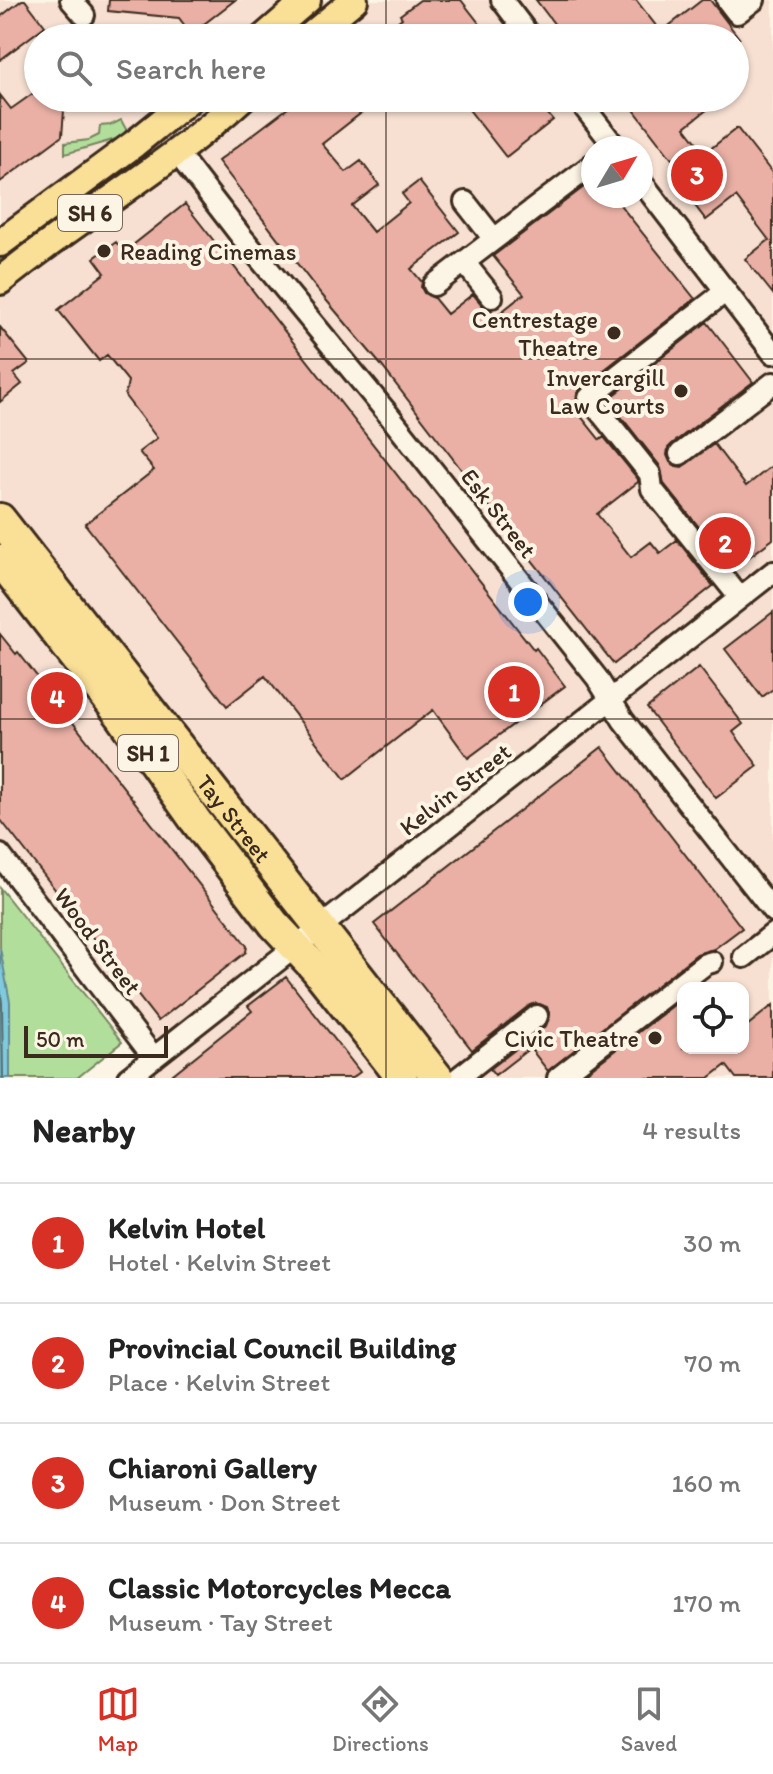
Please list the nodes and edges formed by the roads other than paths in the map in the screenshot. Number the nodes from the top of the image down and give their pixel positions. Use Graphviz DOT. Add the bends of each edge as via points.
graph roads {
  1 [pos="307,0"];
  2 [pos="354,0"];
  3 [pos="502,0"];
  4 [pos="727,0"];
  5 [pos="754,0"];
  6 [pos="279,24"];
  7 [pos="325,24"];
  8 [pos="520,24"];
  9 [pos="174,112"];
  10 [pos="225,112"];
  11 [pos="588,112"];
  12 [pos="606,136"];
  13 [pos="177,153"];
  14 [pos="581,173"];
  15 [pos="653,197"];
  16 [pos="465,202"];
  17 [pos="494,239"];
  18 [pos="0,243"];
  19 [pos="464,262"];
  20 [pos="0,281"];
  21 [pos="434,285"];
  22 [pos="726,291"];
  23 [pos="492,297"];
  24 [pos="773,353"];
  25 [pos="773,383"];
  26 [pos="680,454"];
  27 [pos="2,520"];
  28 [pos="0,560"];
  29 [pos="773,572"];
  30 [pos="740,598"];
  31 [pos="610,700"];
  32 [pos="0,855"];
  33 [pos="773,911"];
  34 [pos="319,927"];
  35 [pos="773,934"];
  36 [pos="295,946"];
  37 [pos="744,957"];
  38 [pos="712,962"];
  39 [pos="537,1016"];
  40 [pos="154,1058"];
  41 [pos="128,1078"];
  42 [pos="402,1078"];
  43 [pos="438,1078"];
  44 [pos="458,1078"];
  45 [pos="558,1078"];
  1 -- 6 [label="main road"];
  2 -- 7 [label="main road"];
  3 -- 8 [label="street"];
  4 -- 5 [label="street" via="737,13"];
  9 -- 18 [label="main road, SH 6"];
  10 -- 13 [label="main road, SH 6"];
  11 -- 12 [label="street"];
  13 -- 20 [label="main road, SH 6"];
  13 -- 31 [label="street, Esk Street"];
  14 -- 17 [label="street"];
  15 -- 22 [label="street"];
  16 -- 17 [label="street"];
  17 -- 19 [label="street"];
  19 -- 21 [label="street"];
  19 -- 23 [label="street"];
  22 -- 24 [label="street"];
  22 -- 30 [label="street" via="589,398 650,474 652,489"];
  25 -- 26 [label="street"];
  27 -- 34 [label="highway, Tay Street / SH 1"];
  28 -- 36 [label="highway, Tay Street / SH 1"];
  29 -- 30 [label="street, Kelvin Street"];
  30 -- 31 [label="street, Kelvin Street"];
  31 -- 33 [label="street, Esk Street"];
  31 -- 34 [label="street, Kelvin Street"];
  32 -- 40 [label="street, Wood Street"];
  34 -- 36 [label="street, Kelvin Street"];
  34 -- 43 [label="highway, Tay Street / SH 1"];
  35 -- 37 [label="street"];
  36 -- 40 [label="street, Kelvin Street"];
  36 -- 42 [label="highway, Tay Street / SH 1"];
  38 -- 45 [label="street"];
  39 -- 44 [label="street"];
  40 -- 41 [label="street, Kelvin Street"];
}
